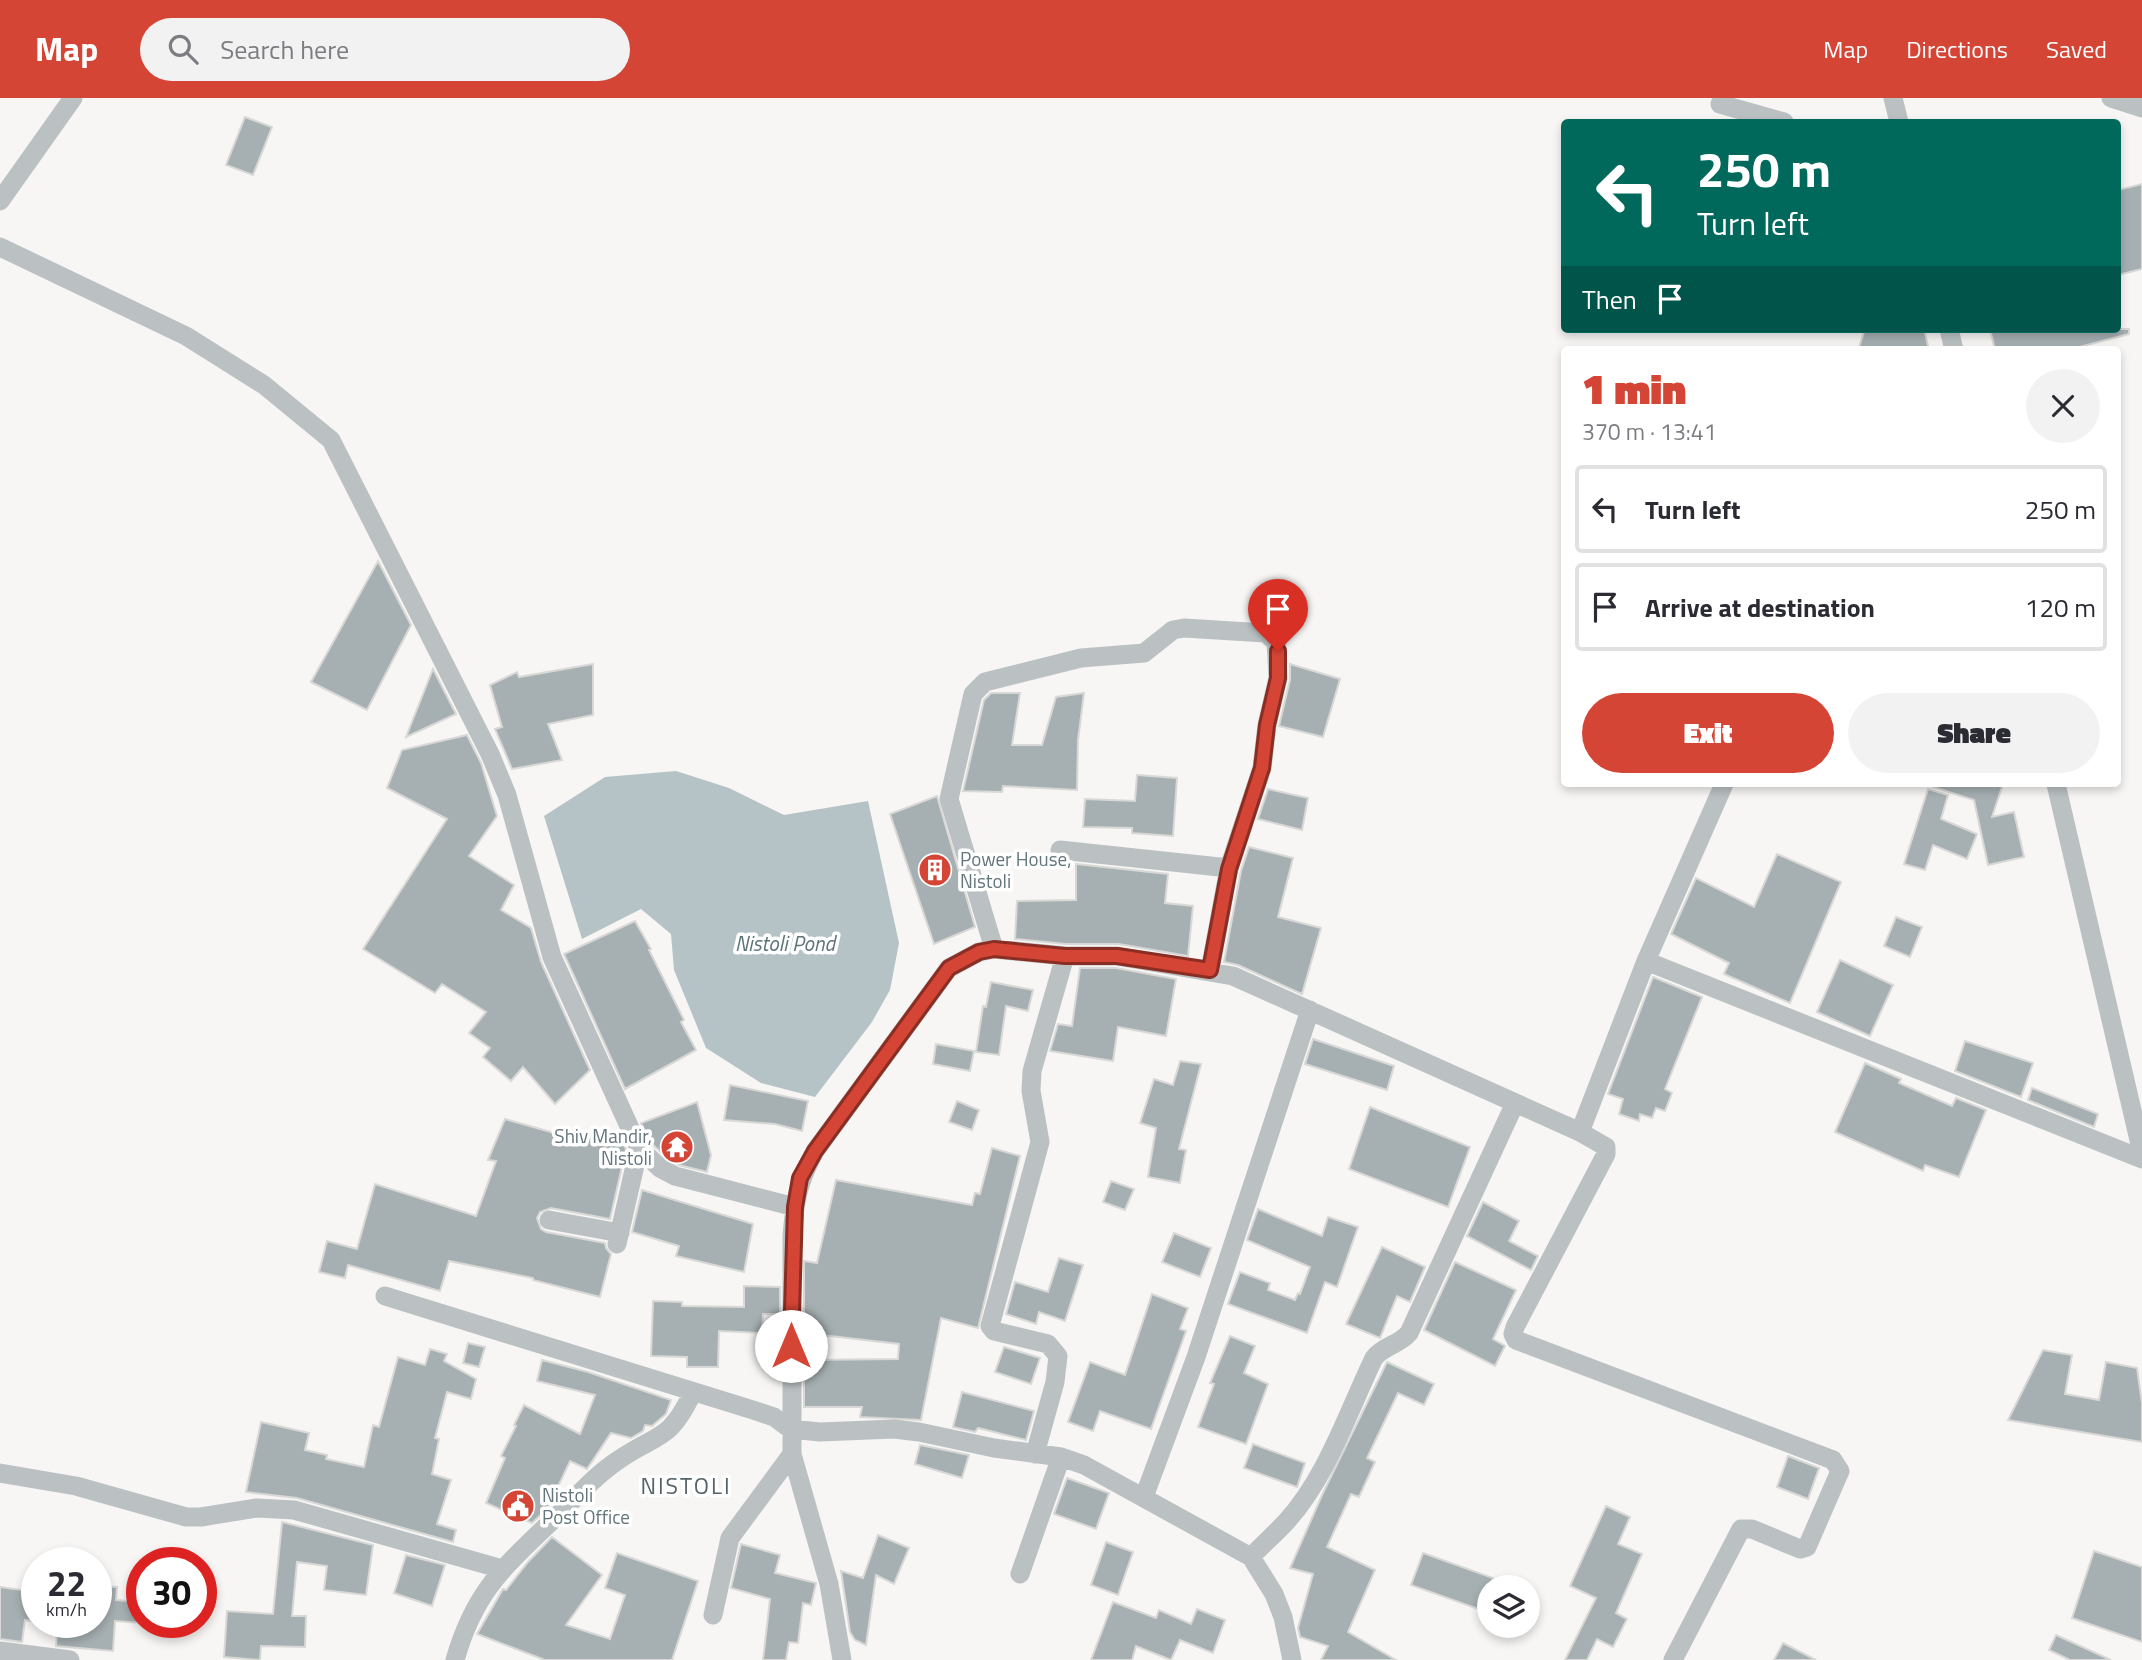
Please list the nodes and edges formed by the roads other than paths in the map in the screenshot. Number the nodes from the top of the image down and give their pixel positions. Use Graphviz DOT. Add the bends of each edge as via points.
graph roads {
  1 [pos="73,98"];
  2 [pos="1893,98"];
  3 [pos="2111,98"];
  4 [pos="1720,104"];
  5 [pos="2142,108"];
  6 [pos="1773,119"];
  7 [pos="1898,119"];
  8 [pos="0,201"];
  9 [pos="0,247"];
  10 [pos="1723,787"];
  11 [pos="2057,787"];
  12 [pos="1060,850"];
  13 [pos="1229,869"];
  14 [pos="994,949"];
  15 [pos="1065,956"];
  16 [pos="1646,961"];
  17 [pos="1210,970"];
  18 [pos="1310,1010"];
  19 [pos="1515,1103"];
  20 [pos="1580,1132"];
  21 [pos="639,1148"];
  22 [pos="2141,1148"];
  23 [pos="795,1207"];
  24 [pos="549,1220"];
  25 [pos="385,1296"];
  26 [pos="693,1392"];
  27 [pos="790,1429"];
  28 [pos="792,1454"];
  29 [pos="1035,1454"];
  30 [pos="1061,1457"];
  31 [pos="0,1473"];
  32 [pos="1144,1497"];
  33 [pos="1251,1557"];
  34 [pos="502,1569"];
  35 [pos="1020,1574"];
  36 [pos="713,1615"];
  37 [pos="0,1651"];
  38 [pos="71,1660"];
  39 [pos="455,1660"];
  40 [pos="842,1660"];
  41 [pos="1292,1660"];
  42 [pos="1673,1660"];
  1 -- 8 [label="street"];
  2 -- 7 [label="street"];
  3 -- 5 [label="street"];
  4 -- 6 [label="street"];
  9 -- 21 [label="street" via="186,336 264,385 331,440 490,754 507,794 552,957"];
  10 -- 16 [label="street"];
  11 -- 22 [label="street"];
  12 -- 13 [label="street"];
  13 -- 14 [label="street" via="1264,755 1278,678 1278,651 1272,636 1184,628 1173,630 1144,653 1081,658 985,682 974,694 949,799"];
  13 -- 17 [label="street"];
  14 -- 15 [label="street"];
  14 -- 23 [label="street" via="949,968 815,1151 800,1178"];
  15 -- 17 [label="street" via="1117,956"];
  15 -- 29 [label="street" via="1032,1071 1040,1142 990,1326 994,1331 1048,1344 1058,1356"];
  16 -- 20 [label="street"];
  16 -- 22 [label="street"];
  17 -- 18 [label="street"];
  18 -- 19 [label="street"];
  18 -- 32 [label="street" via="1196,1357"];
  19 -- 20 [label="street"];
  19 -- 33 [label="street" via="1409,1333 1374,1358 1321,1471 1287,1521"];
  20 -- 42 [label="street" via="1602,1143 1606,1154 1515,1327 1516,1340 1833,1460 1840,1471 1807,1547 1800,1549 1747,1528 1741,1530"];
  21 -- 23 [label="street" via="676,1176"];
  21 -- 24 [label="street" via="619,1239"];
  23 -- 27 [label="street"];
  25 -- 26 [label="street"];
  26 -- 27 [label="street" via="774,1418"];
  26 -- 34 [label="street" via="666,1434 607,1468"];
  27 -- 28 [label="street"];
  27 -- 29 [label="street" via="894,1429"];
  28 -- 36 [label="street" via="730,1538"];
  28 -- 40 [label="street" via="829,1584"];
  29 -- 30 [label="street"];
  30 -- 32 [label="street"];
  30 -- 35 [label="street"];
  31 -- 34 [label="street" via="76,1486 186,1517 257,1508 294,1510"];
  32 -- 33 [label="street"];
  33 -- 41 [label="street" via="1274,1594"];
  34 -- 39 [label="street" via="468,1618"];
  37 -- 38 [label="street"];
}
